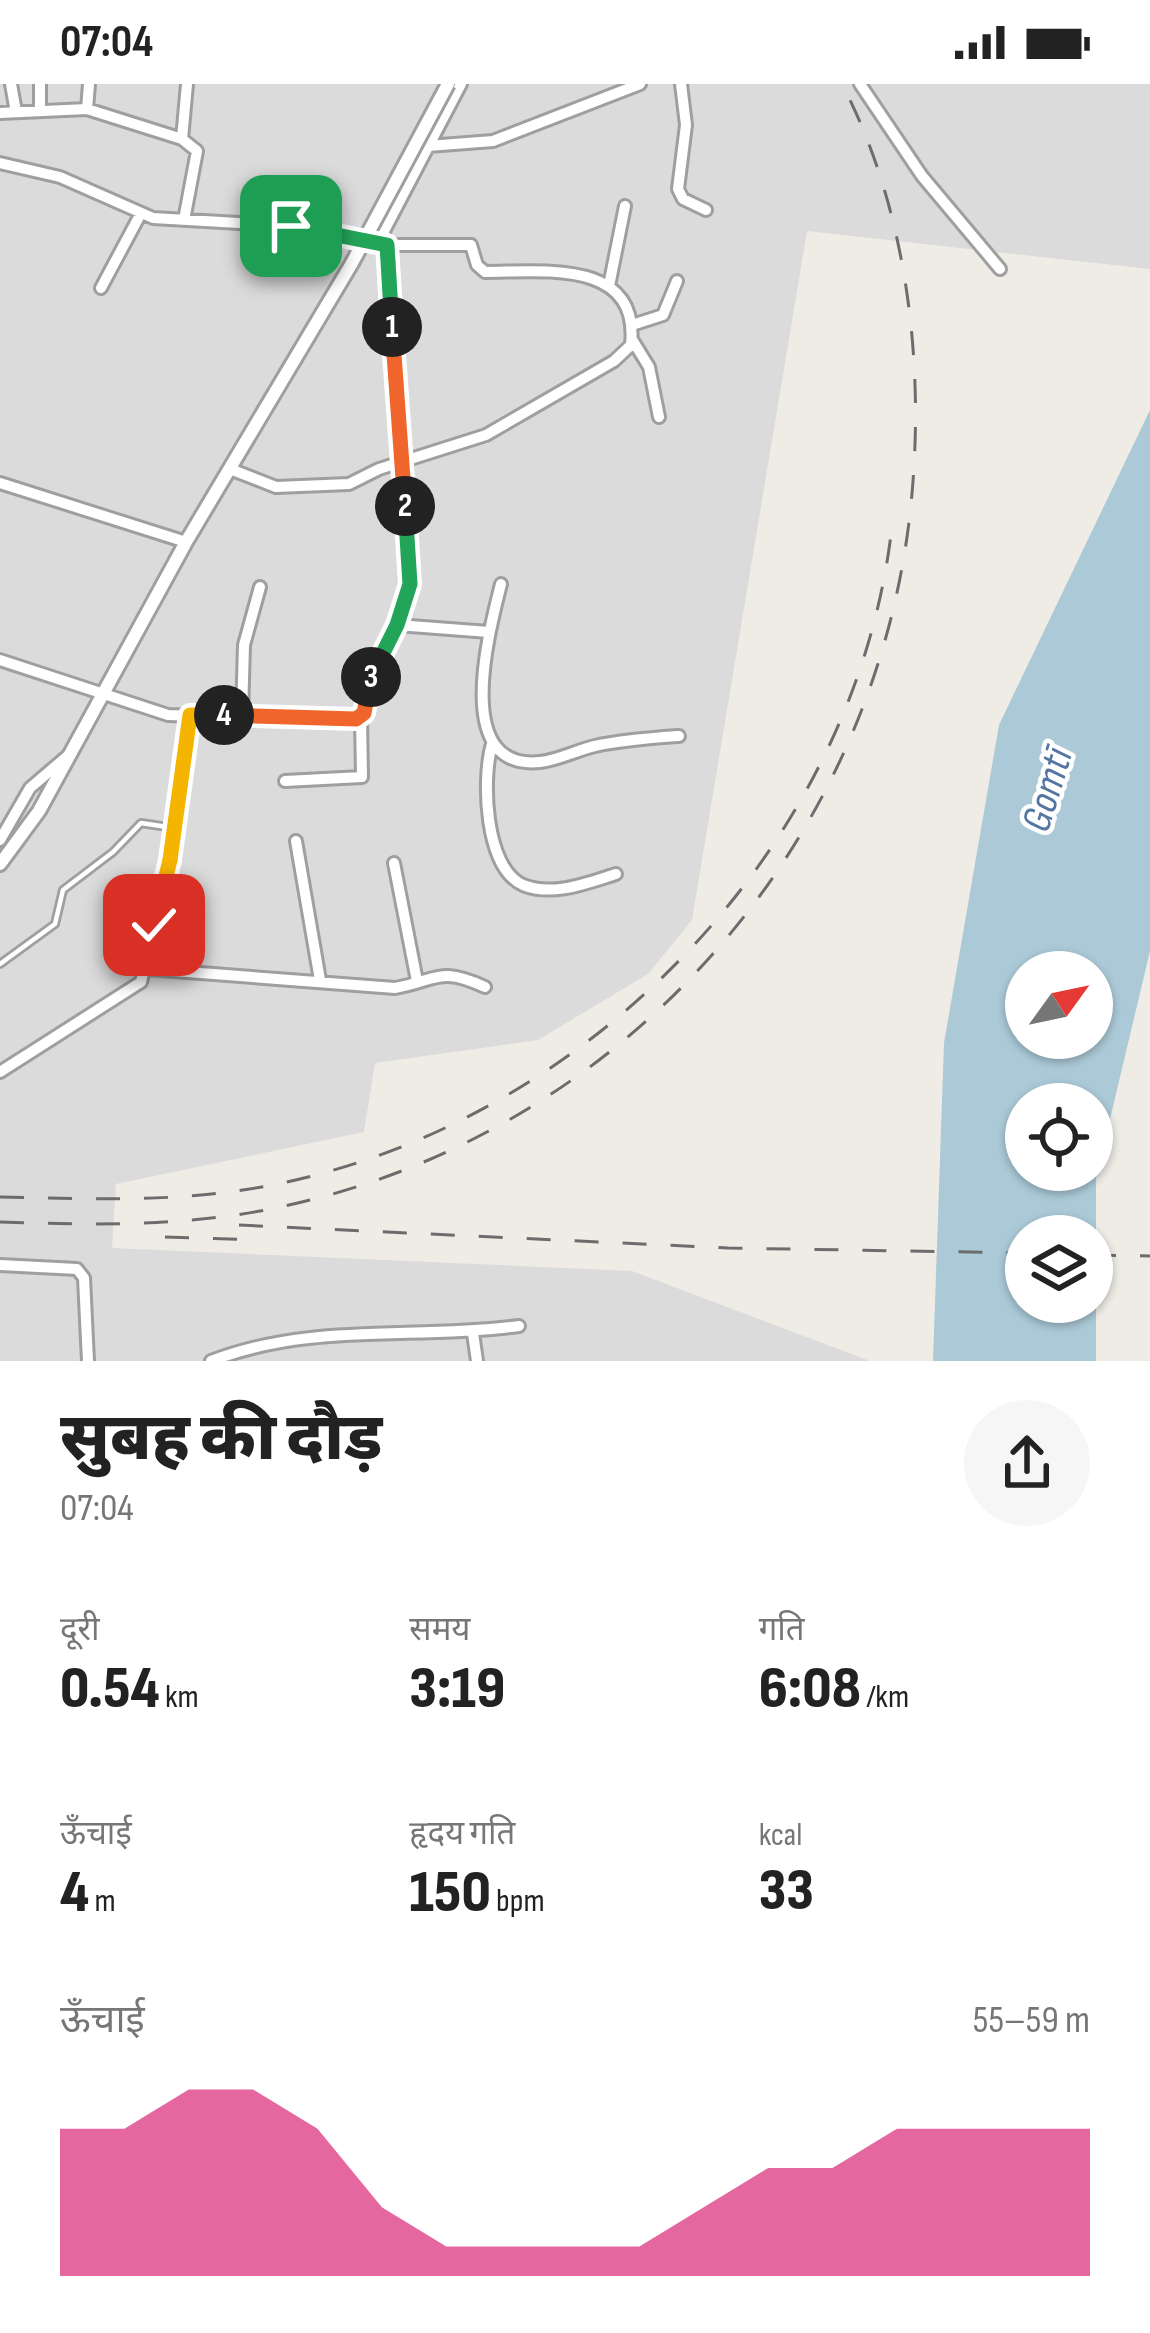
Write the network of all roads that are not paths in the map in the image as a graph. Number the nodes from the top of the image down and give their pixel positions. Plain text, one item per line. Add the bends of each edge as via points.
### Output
1 (11, 84) edge
2 (40, 84) edge
3 (89, 84) edge
4 (187, 84) edge
5 (448, 84) edge
6 (461, 84) edge
7 (640, 84) edge
8 (680, 84) edge
9 (860, 84) edge
10 (40, 108) junction
11 (87, 109) junction
12 (16, 112) junction
13 (0, 113) edge
14 (182, 140) junction
15 (428, 146) junction
16 (0, 163) edge
17 (625, 206) dead end
18 (706, 211) dead end
19 (140, 215) junction
20 (184, 220) junction
21 (387, 245) junction
22 (1000, 269) dead end
23 (677, 280) dead end
24 (609, 286) junction
25 (101, 288) dead end
26 (632, 325) junction
27 (632, 341) junction
28 (659, 417) dead end
29 (401, 463) junction
30 (230, 469) junction
31 (0, 483) edge
32 (186, 542) junction
33 (501, 584) dead end
34 (260, 587) dead end
35 (397, 625) junction
36 (490, 632) junction
37 (0, 660) edge
38 (102, 696) junction
39 (190, 715) junction
40 (242, 715) junction
41 (361, 717) junction
42 (679, 736) dead end
43 (491, 744) junction
44 (71, 753) junction
45 (285, 781) dead end
46 (174, 828) junction
47 (0, 840) edge
48 (296, 841) dead end
49 (394, 863) dead end
50 (0, 865) edge
51 (616, 874) dead end
52 (0, 964) edge
53 (148, 968) junction
54 (320, 980) junction
55 (417, 981) junction
56 (485, 987) dead end
57 (0, 1072) edge
58 (0, 1264) edge
59 (519, 1327) dead end
60 (473, 1333) junction
61 (88, 1361) edge
62 (211, 1361) edge
63 (477, 1361) edge

1 - 12 street
2 - 10 street
3 - 11 street
4 - 14 street
5 - 30 street, bridge
6 - 15 street
7 - 15 street via 493,140
8 - 18 street via 686,125 678,189
9 - 22 street via 922,176
10 - 11 street
10 - 12 street
11 - 14 street
12 - 13 street
14 - 20 street via 197,151
15 - 21 street via 384,231
16 - 19 street via 60,177
17 - 24 street
19 - 20 street
19 - 25 street
20 - 21 street via 291,226
21 - 24 street via 467,244 485,272 571,272
21 - 29 street
23 - 26 street via 663,315
24 - 26 street
26 - 27 street
27 - 28 street via 650,367
27 - 29 street via 614,361 486,435
29 - 30 street via 341,486 276,487
29 - 35 street via 411,562
30 - 32 street
31 - 32 street
32 - 38 street
33 - 36 street
34 - 40 street via 241,663
35 - 36 street
35 - 41 street via 374,665
36 - 43 street via 484,670
37 - 38 street
38 - 39 street
38 - 44 street
39 - 40 street
39 - 46 street
40 - 41 street
41 - 45 street via 362,777
42 - 43 street via 539,762 513,760
43 - 51 street via 488,818 513,878 552,890
44 - 47 street via 30,788
44 - 50 street
46 - 52 lane via 136,826 62,890 55,924
46 - 53 street
48 - 54 street
49 - 55 street
53 - 54 street
53 - 57 street via 133,989
54 - 55 street via 395,988
55 - 56 street via 451,973
58 - 61 street via 77,1269
59 - 60 street
60 - 62 street via 338,1332 255,1344
60 - 63 street

